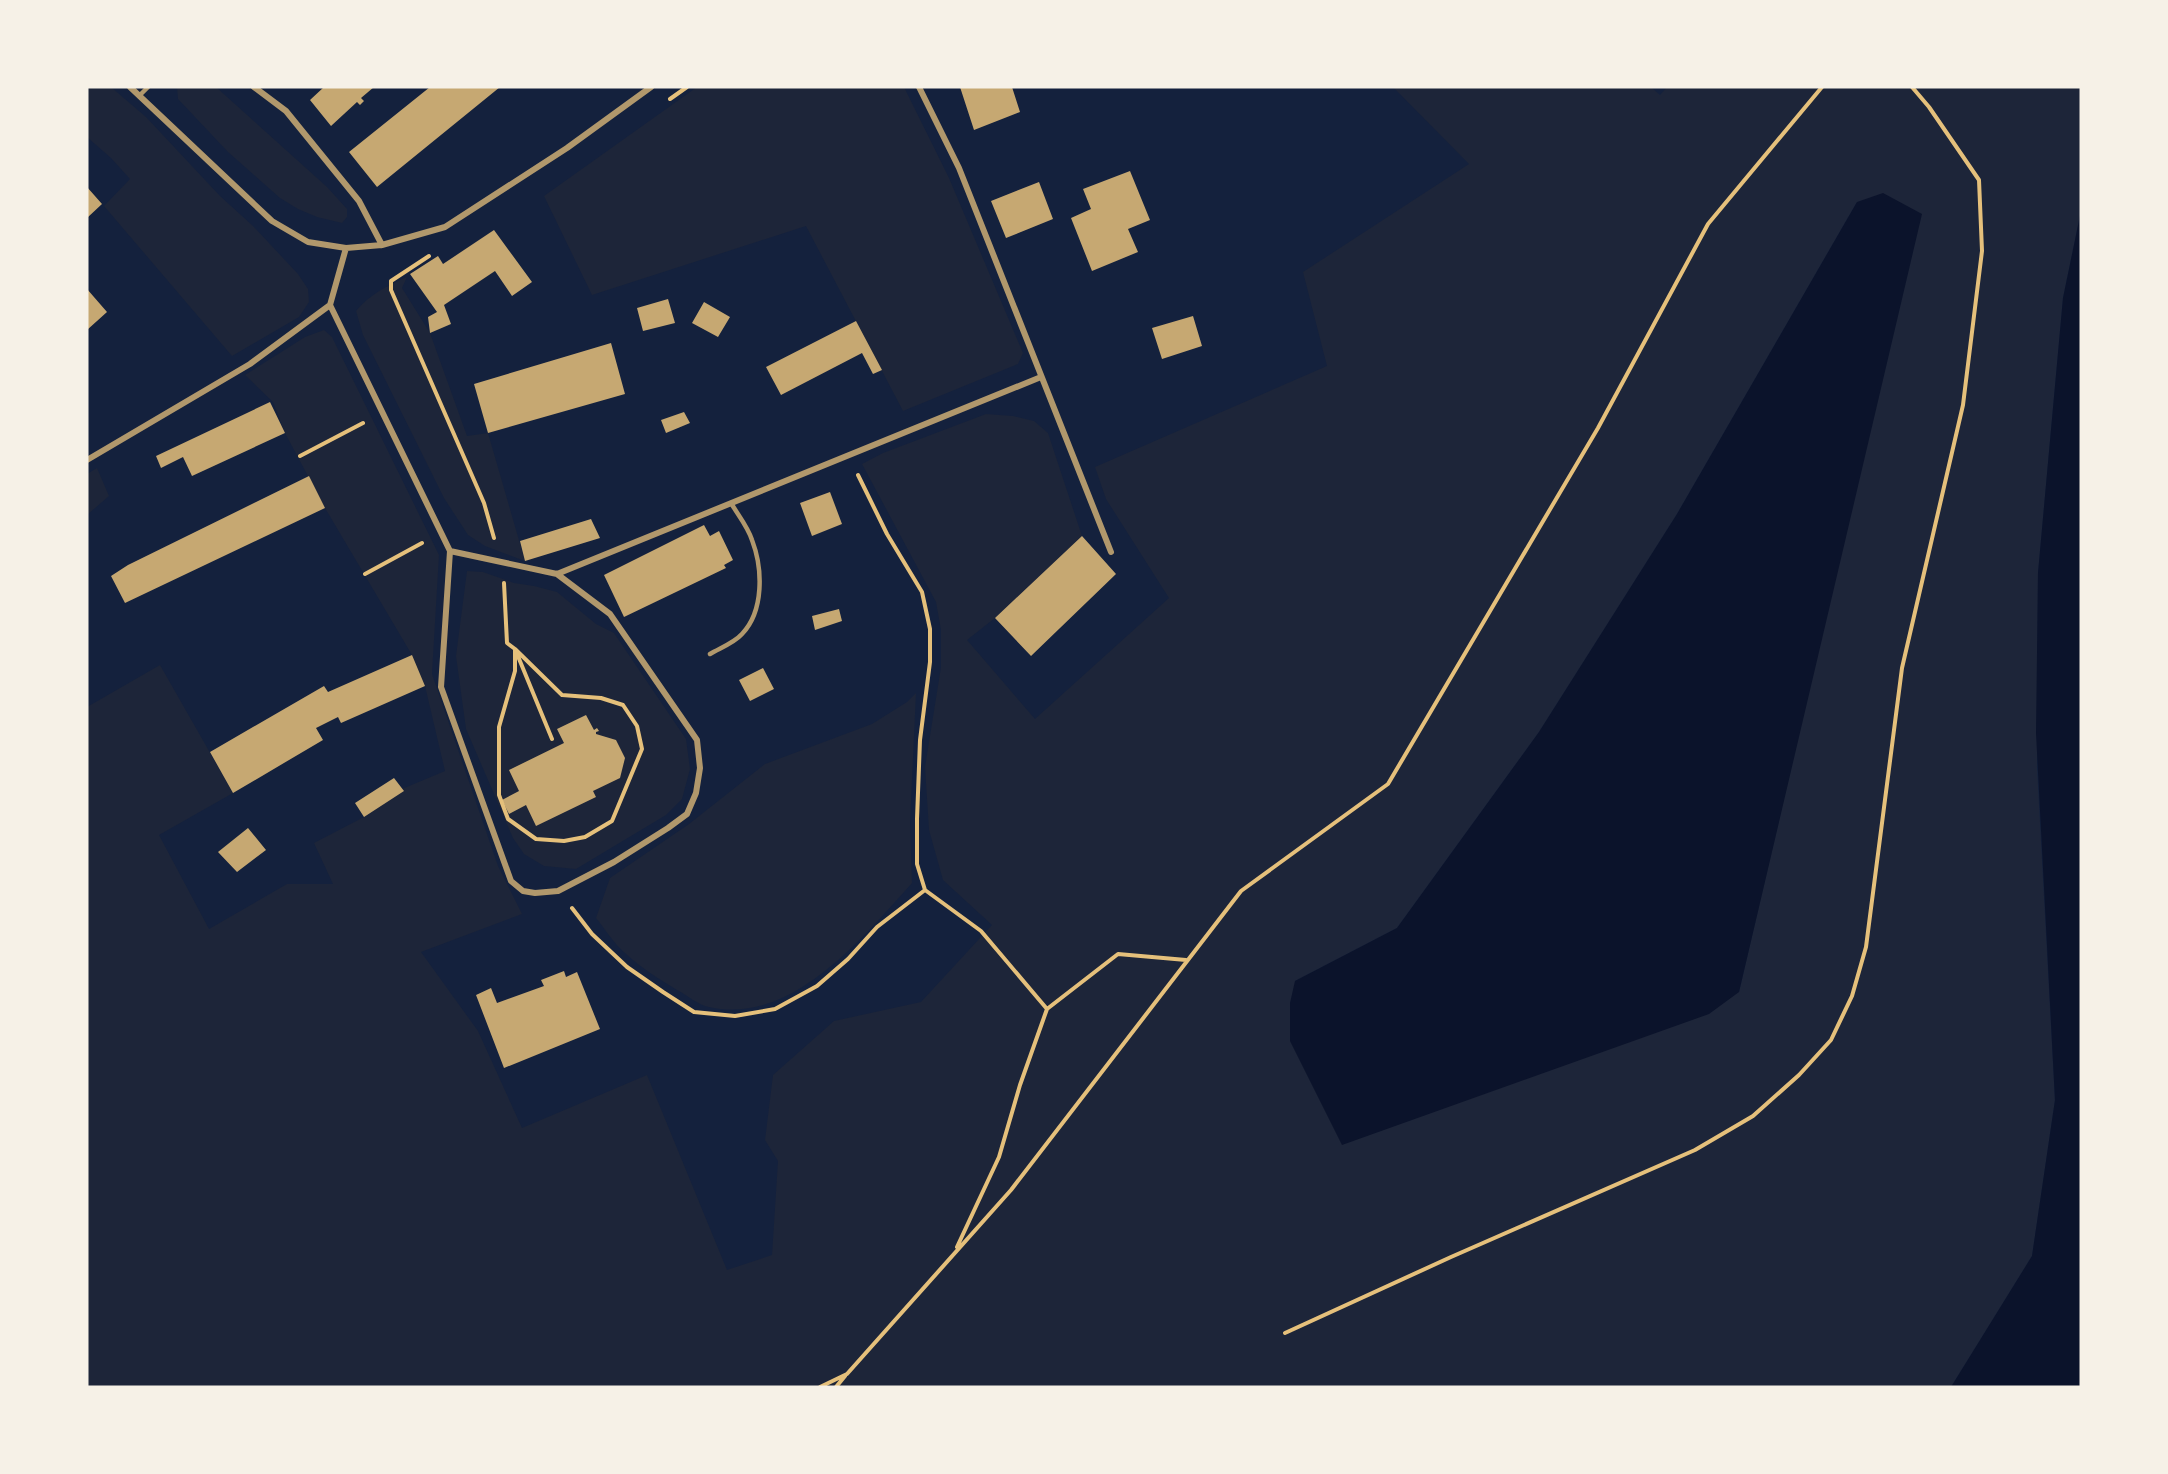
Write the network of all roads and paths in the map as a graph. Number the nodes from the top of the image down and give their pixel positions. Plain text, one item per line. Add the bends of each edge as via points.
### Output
1 (130, 87) edge
2 (148, 87) edge
3 (254, 87) edge
4 (651, 87) edge
5 (919, 87) edge
6 (1822, 87) edge
7 (1912, 87) edge
8 (139, 96) junction
9 (382, 245) junction
10 (346, 248) junction
11 (433, 253) dead end
12 (330, 305) junction
13 (1041, 377) junction
14 (382, 412) junction
15 (300, 456) dead end
16 (848, 456) junction
17 (87, 460) edge
18 (731, 503) junction
19 (441, 533) junction
20 (450, 551) junction
21 (1111, 552) dead end
22 (501, 562) junction
23 (364, 574) dead end
24 (557, 574) junction
25 (515, 649) junction
26 (710, 654) dead end
27 (552, 739) dead end
28 (925, 890) junction
29 (558, 891) junction
30 (1187, 960) junction
31 (1047, 1009) junction
32 (955, 1252) junction
33 (1286, 1333) dead end
34 (847, 1374) junction
35 (820, 1387) edge
36 (836, 1387) edge

1 - 8 street
2 - 8 lane
3 - 9 street via 286,111 352,192
4 - 9 street via 567,148 445,227
5 - 13 street via 960,168
6 - 30 path via 1708,224 1598,428 1388,784 1241,891
7 - 33 path via 1979,180 1982,251 1963,405 1902,668 1866,947 1852,996 1831,1040 1753,1116 1695,1150
8 - 10 street via 272,221 308,242
9 - 10 street
10 - 12 street
11 - 22 path via 391,281 391,290 484,503
12 - 14 street
12 - 17 street via 250,364
13 - 16 street
13 - 21 street
14 - 15 path
14 - 19 street
16 - 18 street
16 - 28 path via 887,534 922,592 930,629 917,819 917,864
18 - 24 street
18 - 26 lane via 752,538 759,567 759,590 754,615 742,635
19 - 20 street
19 - 23 path
20 - 22 street
20 - 29 street via 441,687 511,881 523,891
22 - 24 street
22 - 25 path via 507,643
24 - 29 street via 610,614 697,740 700,768 696,793 687,813 614,862
25 - 25 path via 562,695 601,698 623,705 637,726 642,749 612,821 585,837 564,842 536,838 508,819 499,795 499,727 515,671
25 - 27 path
28 - 29 path via 877,927 817,986 775,1009 735,1016 694,1012 627,967 592,934
28 - 31 path via 981,931
30 - 31 path via 1118,954
30 - 32 path via 1011,1190
31 - 32 path via 999,1157
32 - 34 path
34 - 35 path
34 - 36 path

